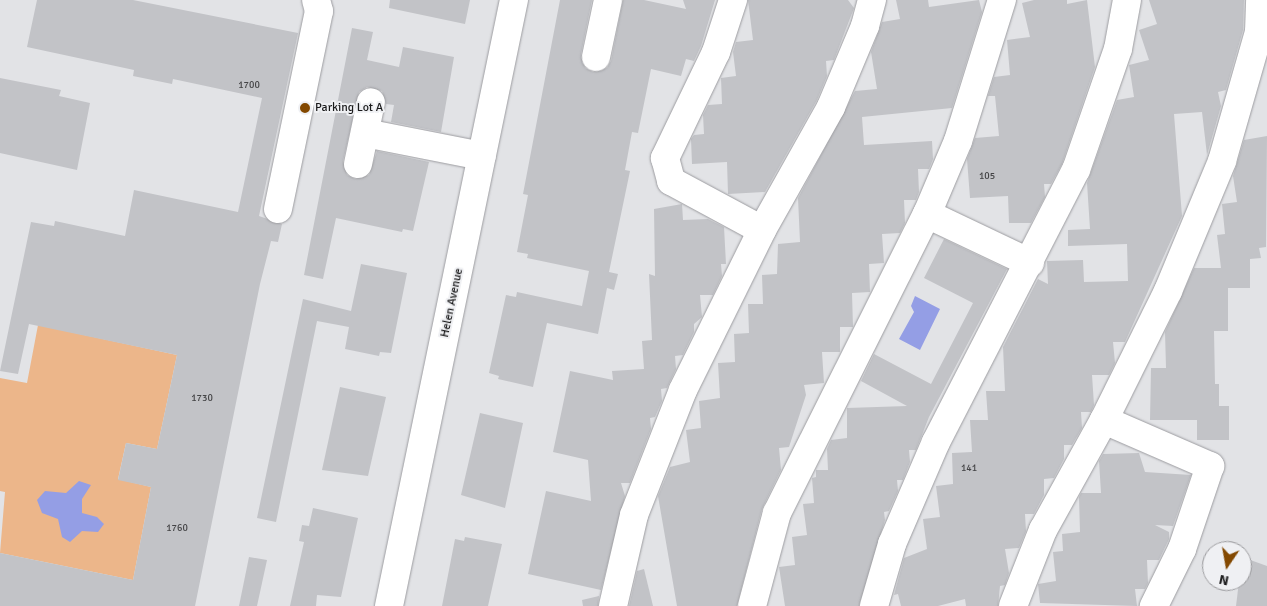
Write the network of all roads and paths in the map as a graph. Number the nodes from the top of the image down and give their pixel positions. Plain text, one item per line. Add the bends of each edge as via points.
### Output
1 (316, 0) edge
2 (514, 0) edge
3 (608, 0) edge
4 (733, 0) edge
5 (872, 0) edge
6 (1002, 0) edge
7 (1127, 0) edge
8 (1260, 0) edge
9 (596, 58) dead end
10 (371, 102) dead end
11 (365, 133) junction
12 (482, 156) junction
13 (358, 164) dead end
14 (278, 209) dead end
15 (927, 214) junction
16 (762, 230) junction
17 (1030, 263) junction
18 (1104, 420) junction
19 (389, 606) edge
20 (613, 606) edge
21 (752, 606) edge
22 (874, 606) edge
23 (1014, 606) edge
24 (1154, 606) edge

1 - 14 street via 319,11
2 - 12 street, Helen Avenue
3 - 9 street
4 - 16 street via 716,52 665,158 671,181
5 - 16 street via 865,26 830,107
6 - 15 street via 961,131
7 - 17 street via 1118,49 1076,170
8 - 18 street via 1259,32 1222,161 1168,291
10 - 11 street
11 - 12 street
11 - 13 street
12 - 19 street, Helen Avenue
15 - 17 street
15 - 21 street via 777,513
16 - 20 street via 683,390 634,515
17 - 22 street via 936,442 892,544
18 - 23 street via 1043,530
18 - 24 street via 1210,466 1182,549

